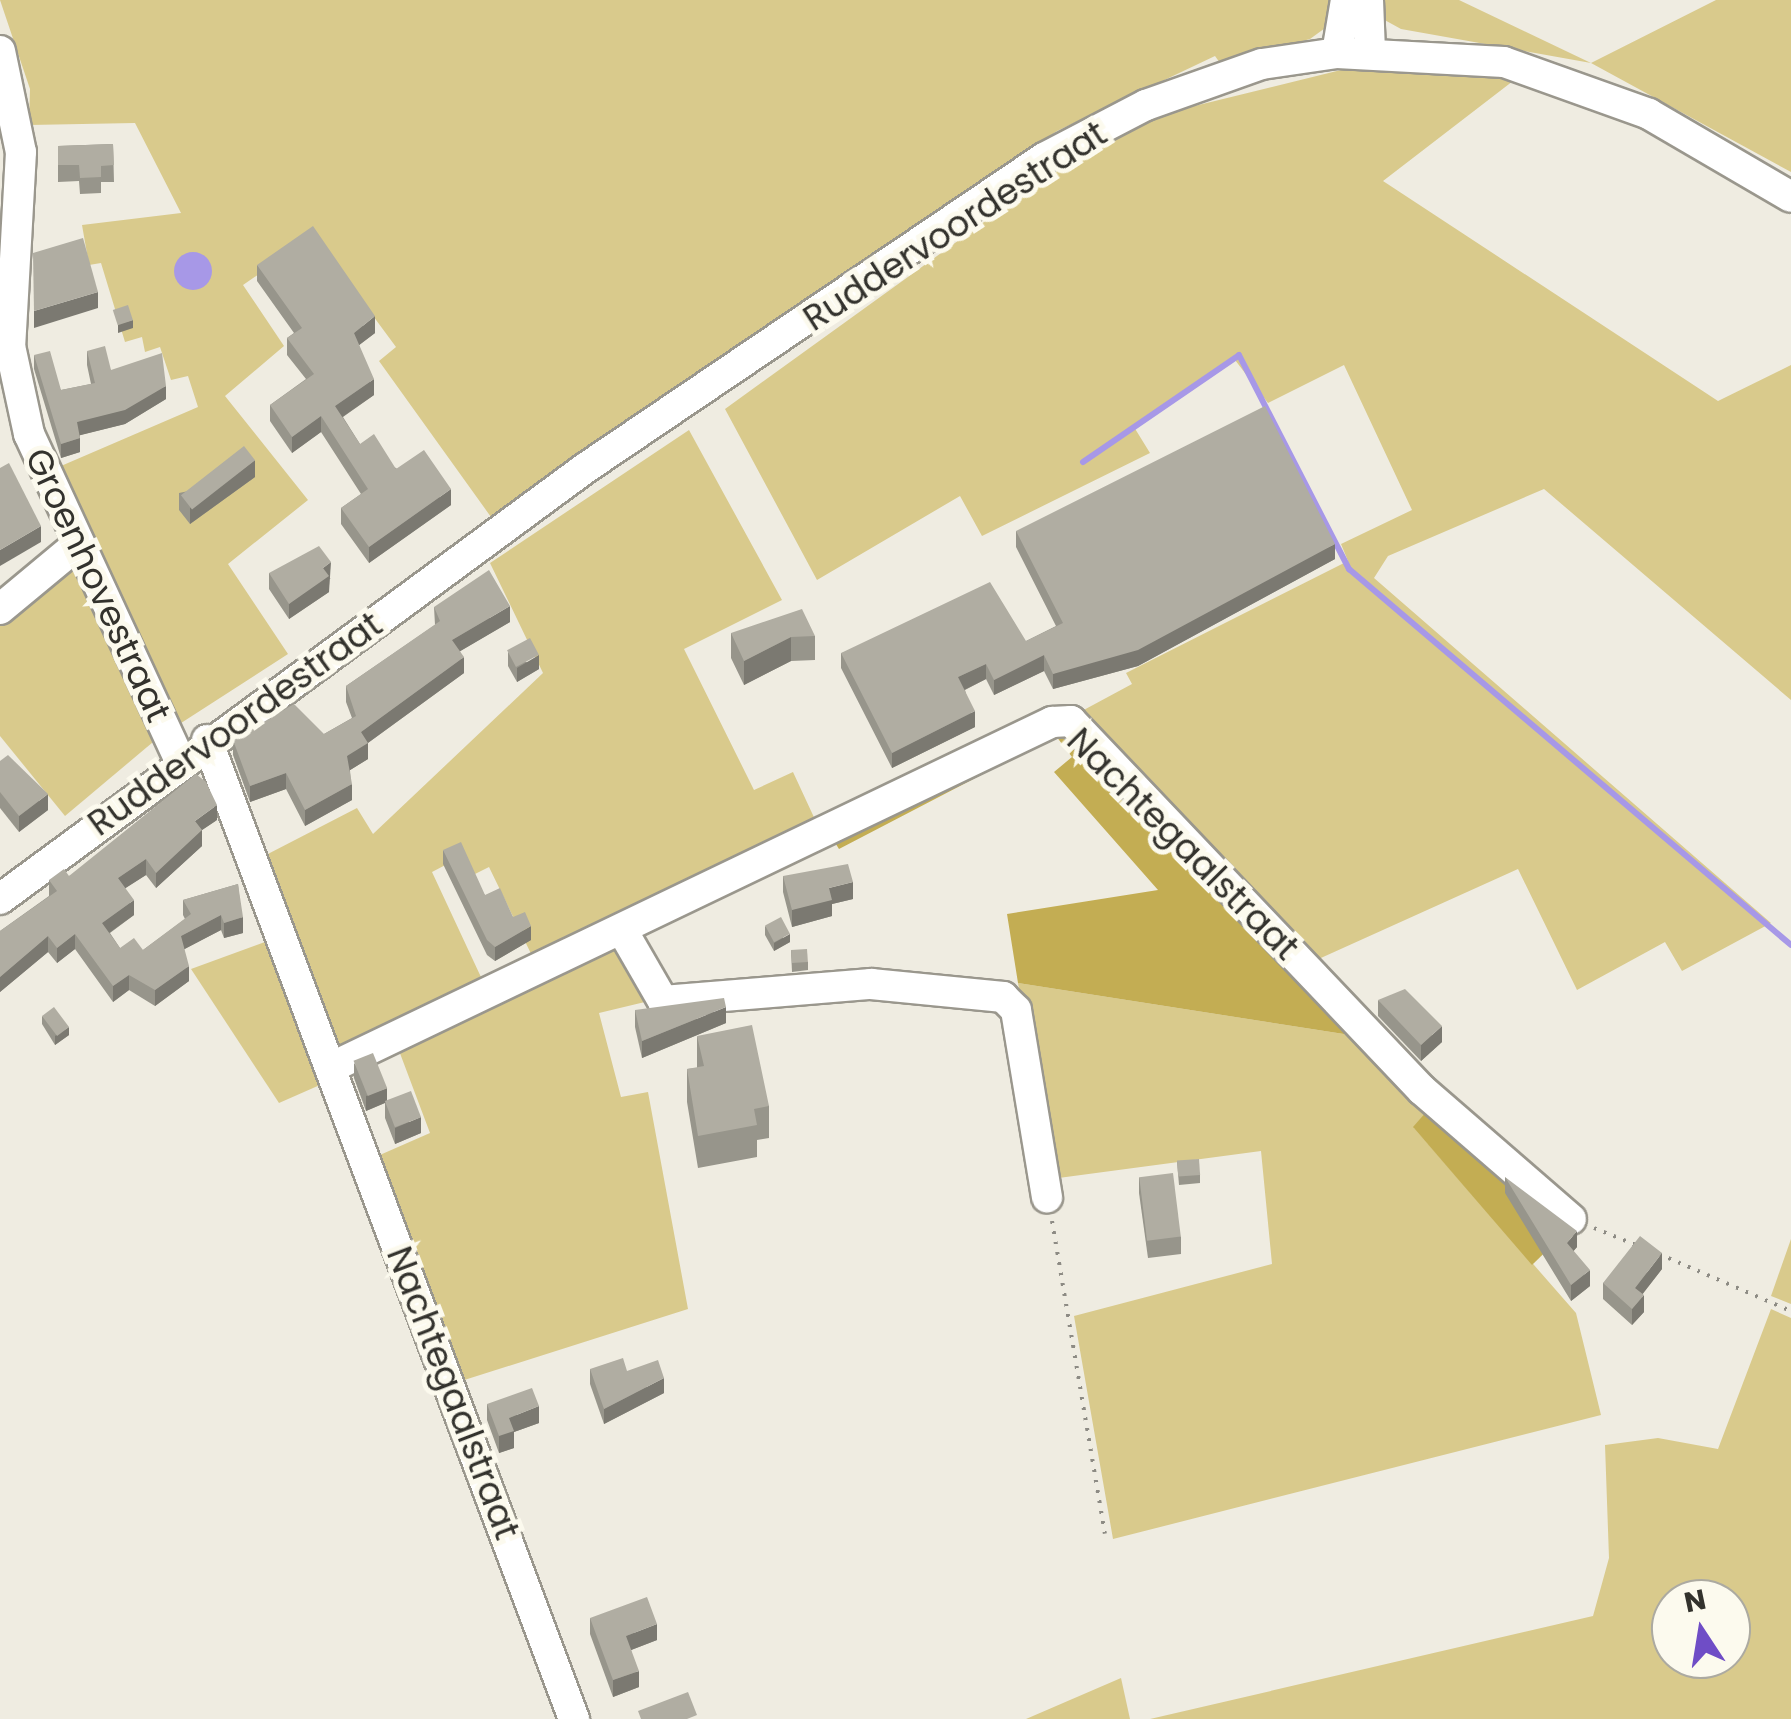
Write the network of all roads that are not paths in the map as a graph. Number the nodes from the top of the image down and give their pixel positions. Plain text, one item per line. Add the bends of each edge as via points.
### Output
1 (1346, 0) edge
2 (1368, 0) edge
3 (1370, 51) junction
4 (0, 52) edge
5 (1337, 53) junction
6 (1791, 197) edge
7 (12, 412) edge
8 (76, 546) junction
9 (0, 609) edge
10 (207, 740) junction
11 (180, 761) junction
12 (0, 899) edge
13 (622, 930) junction
14 (330, 1068) junction
15 (1048, 1197) road end
16 (1571, 1219) road end
17 (574, 1719) edge

1 - 5 street
2 - 3 street
3 - 5 street, Ruddervoordestraat
3 - 6 street, Ruddervoordestraat via 1504,62 1579,85 1728,152
4 - 7 street, Groenhovestraat via 21,152
5 - 10 street, Ruddervoordestraat via 1247,69 1097,129 694,398 595,485 473,554
7 - 8 street, Groenhovestraat
8 - 9 street
8 - 11 street, Groenhovestraat
10 - 11 street, Ruddervoordestraat
10 - 14 street, Nachtegaalstraat
11 - 12 street, Ruddervoordestraat
13 - 14 street, Nachtegaalstraat
13 - 15 street via 663,1001 871,984 1002,997 1016,1010
13 - 16 street, Nachtegaalstraat via 1052,722 1071,721 1446,1114
14 - 17 street, Nachtegaalstraat

